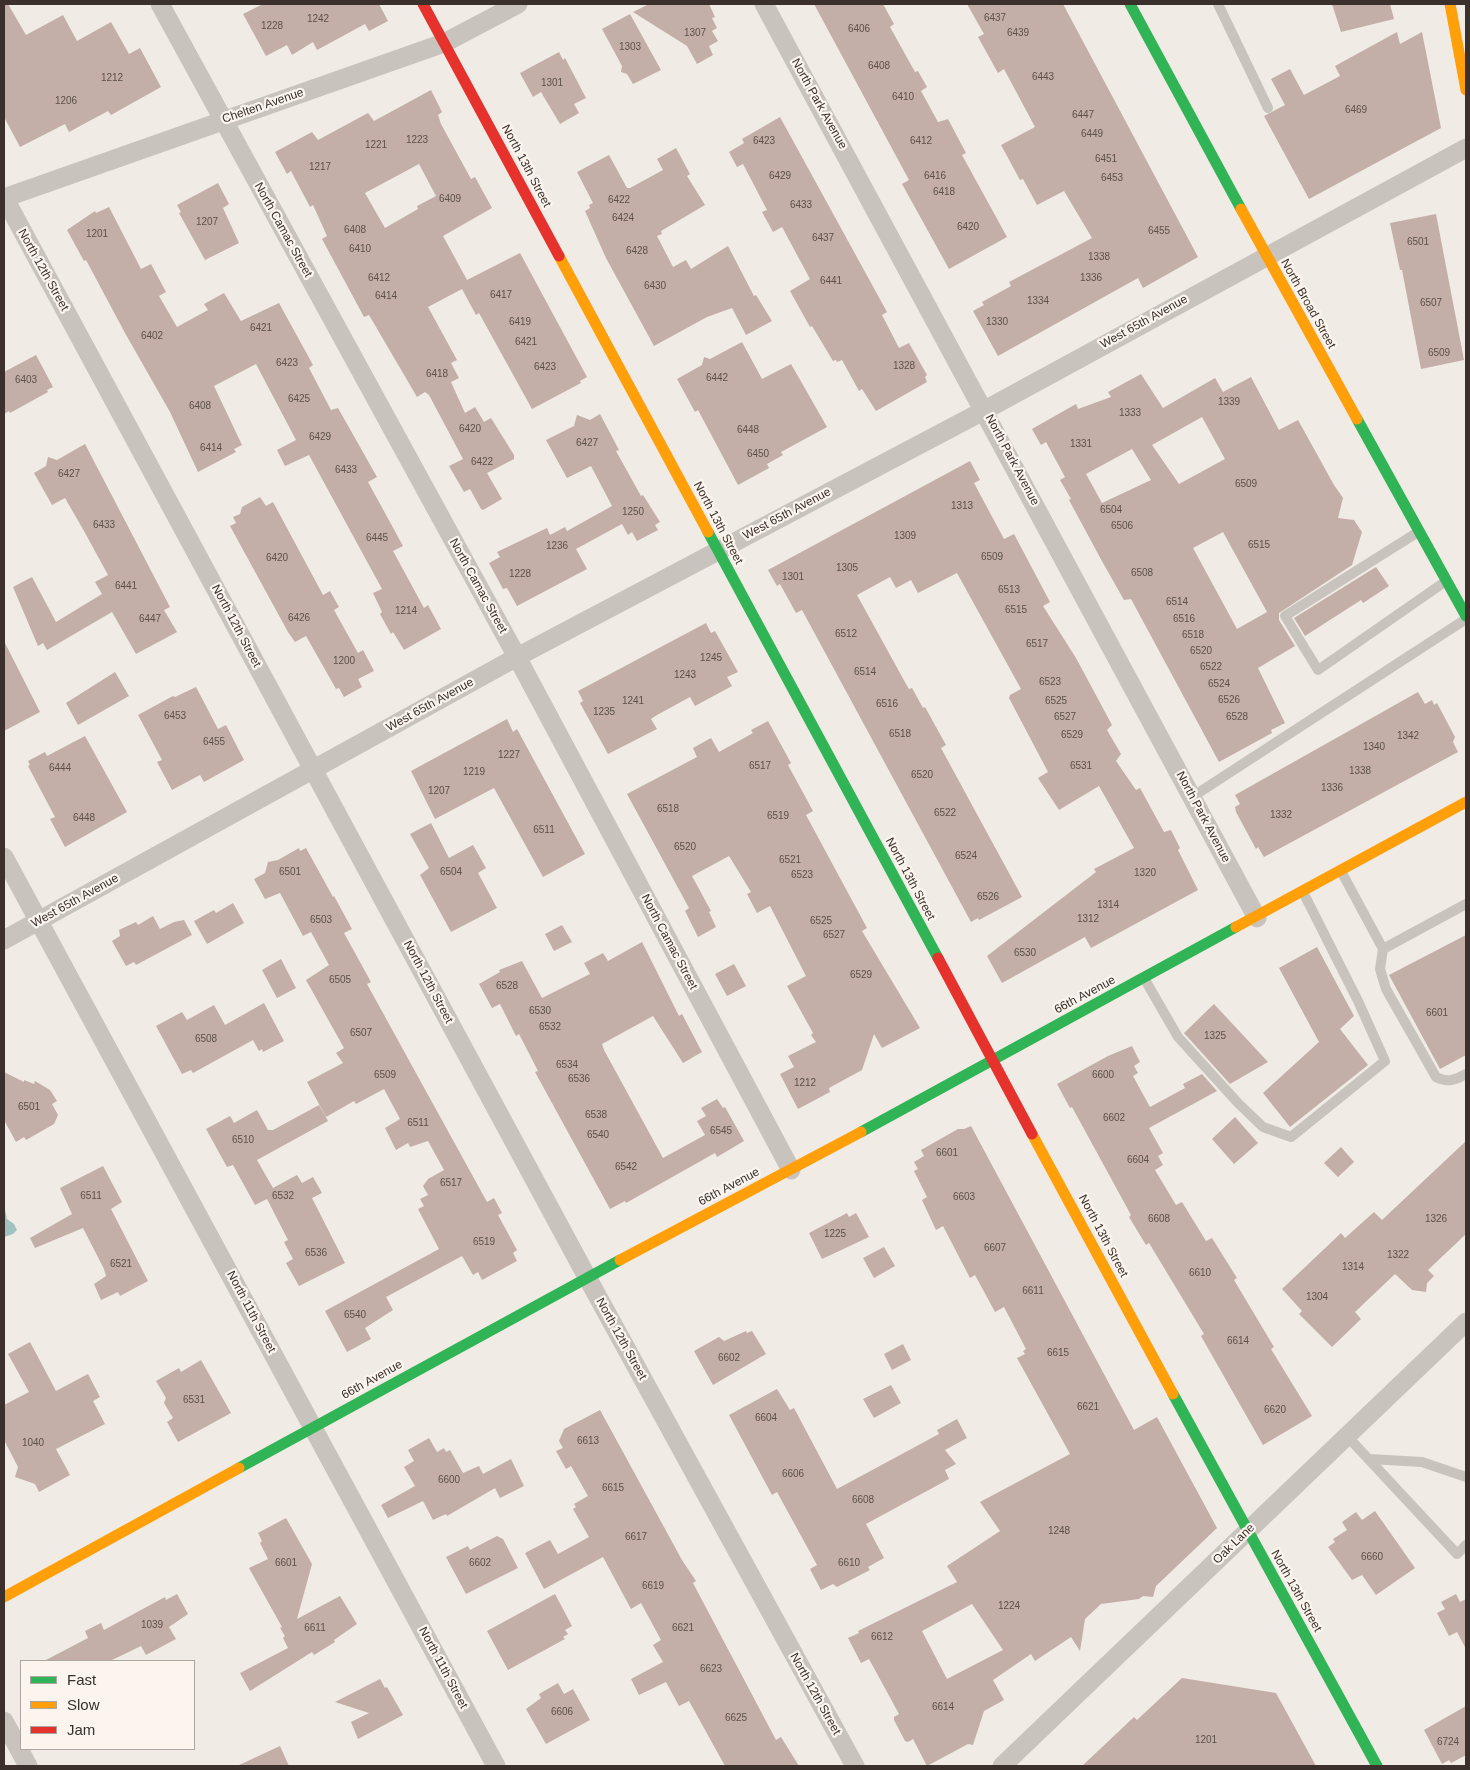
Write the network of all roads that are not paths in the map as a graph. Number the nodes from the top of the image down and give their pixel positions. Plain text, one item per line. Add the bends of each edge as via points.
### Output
1 (160, 4) edge
2 (423, 4) edge
3 (518, 4) edge
4 (764, 4) edge
5 (1130, 4) edge
6 (1218, 4) edge
7 (1450, 4) edge
8 (444, 43) junction
9 (1466, 90) edge
10 (1268, 108) dead end
11 (223, 120) junction
12 (1466, 148) edge
13 (4, 198) edge
14 (1266, 255) junction
15 (985, 410) junction
16 (1419, 531) junction
17 (717, 550) junction
18 (1446, 580) junction
19 (1466, 617) edge
20 (517, 657) junction
21 (313, 770) junction
22 (1192, 798) junction
23 (1466, 802) edge
24 (4, 857) edge
25 (1341, 871) junction
26 (1303, 892) junction
27 (1466, 904) edge
28 (1257, 918) junction
29 (39, 921) junction
30 (4, 940) edge
31 (1383, 949) junction
32 (1144, 978) junction
33 (992, 1059) junction
34 (1466, 1074) edge
35 (791, 1170) junction
36 (587, 1277) junction
37 (1466, 1322) edge
38 (314, 1428) junction
39 (1347, 1436) junction
40 (1369, 1459) junction
41 (1466, 1477) edge
42 (1247, 1532) junction
43 (1466, 1545) edge
44 (4, 1597) edge
45 (4, 1721) edge
46 (28, 1766) edge
47 (496, 1766) edge
48 (855, 1766) edge
49 (1002, 1766) edge
50 (1377, 1766) edge

1 - 11 street, North Camac Street
2 - 8 street, North 13th Street
3 - 8 street, Chelten Avenue
4 - 15 street, North Park Avenue
5 - 14 street, North Broad Street
6 - 10 lane
7 - 9 street
8 - 11 street, Chelten Avenue
8 - 17 street, North 13th Street
11 - 13 street, Chelten Avenue
11 - 20 street, North Camac Street
12 - 14 street, West 65th Avenue
13 - 21 street, North 12th Street
14 - 15 street, West 65th Avenue
14 - 16 street, North Broad Street
15 - 17 street, West 65th Avenue
15 - 22 street, North Park Avenue
16 - 18 street, North Broad Street
16 - 18 lane via 1286,616 1318,670
17 - 20 street, West 65th Avenue
17 - 33 street, North 13th Street
18 - 19 street, North Broad Street
19 - 22 lane
20 - 21 street, West 65th Avenue
20 - 35 street, North Camac Street
21 - 29 street, West 65th Avenue
21 - 36 street, North 12th Street
22 - 28 street, North Park Avenue
23 - 25 street, 66th Avenue
24 - 29 street, North 11th Street
25 - 26 street, 66th Avenue
25 - 31 lane
26 - 28 street, 66th Avenue
26 - 32 lane via 1385,1061 1290,1137 1263,1127 1238,1103 1178,1037
27 - 31 lane
28 - 32 street, 66th Avenue
29 - 30 street, West 65th Avenue
29 - 38 street, North 11th Street
31 - 34 lane via 1380,969 1386,988 1436,1077 1444,1081
32 - 33 street, 66th Avenue
33 - 35 street, 66th Avenue
33 - 42 street, North 13th Street
35 - 36 street, 66th Avenue
36 - 38 street, 66th Avenue
36 - 48 street, North 12th Street
37 - 39 street, Oak Lane
38 - 44 street, 66th Avenue
38 - 47 street, North 11th Street
39 - 40 lane
39 - 42 street, Oak Lane
40 - 41 lane via 1422,1462
40 - 43 lane via 1457,1554
42 - 49 street, Oak Lane
42 - 50 street, North 13th Street
45 - 46 street

